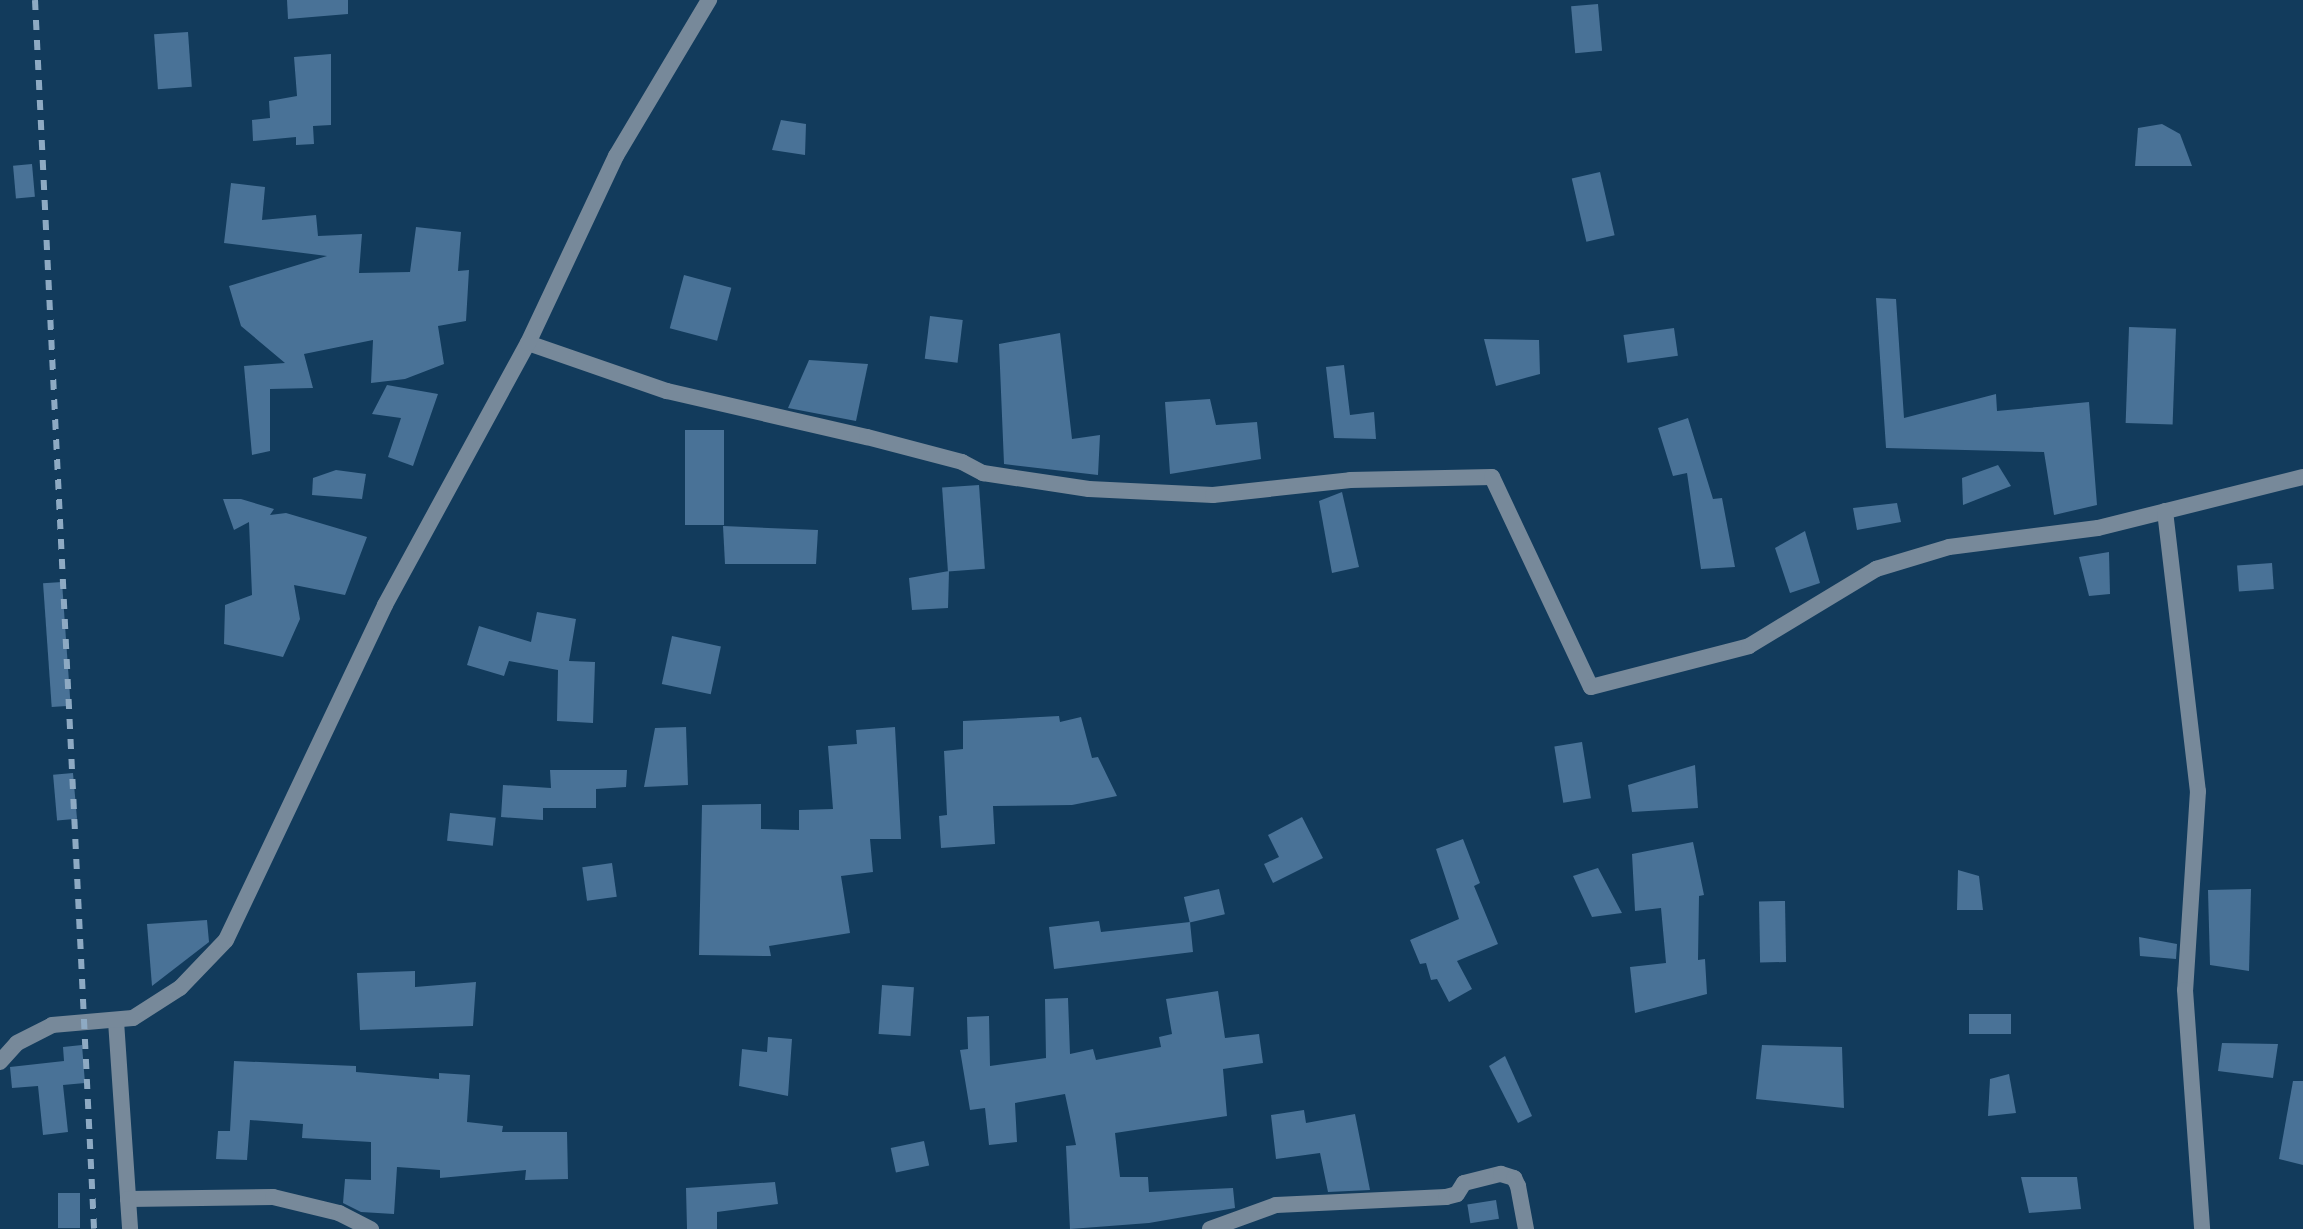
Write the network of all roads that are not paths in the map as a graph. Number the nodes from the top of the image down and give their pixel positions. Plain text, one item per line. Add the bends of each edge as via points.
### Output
1 (709, 0) edge
2 (528, 343) junction
3 (2303, 477) edge
4 (2165, 511) junction
5 (116, 1021) junction
6 (0, 1062) edge
7 (128, 1199) junction
8 (130, 1229) edge
9 (371, 1229) edge
10 (1210, 1229) edge
11 (1526, 1229) edge
12 (2202, 1229) edge

1 - 2 street via 616,156
2 - 4 street via 667,391 867,437 962,462 983,473 1089,489 1213,495 1350,480 1492,477 1591,687 1749,646 1876,569 1949,547 2098,528
2 - 5 street via 385,605 226,940 180,988 133,1018
3 - 4 street
4 - 12 street via 2198,791 2185,990
5 - 6 street via 52,1025 17,1043
5 - 7 street
7 - 8 street
7 - 9 street via 273,1197 339,1213
10 - 11 street via 1276,1205 1446,1197 1457,1194 1464,1183 1501,1174 1514,1178 1518,1186

